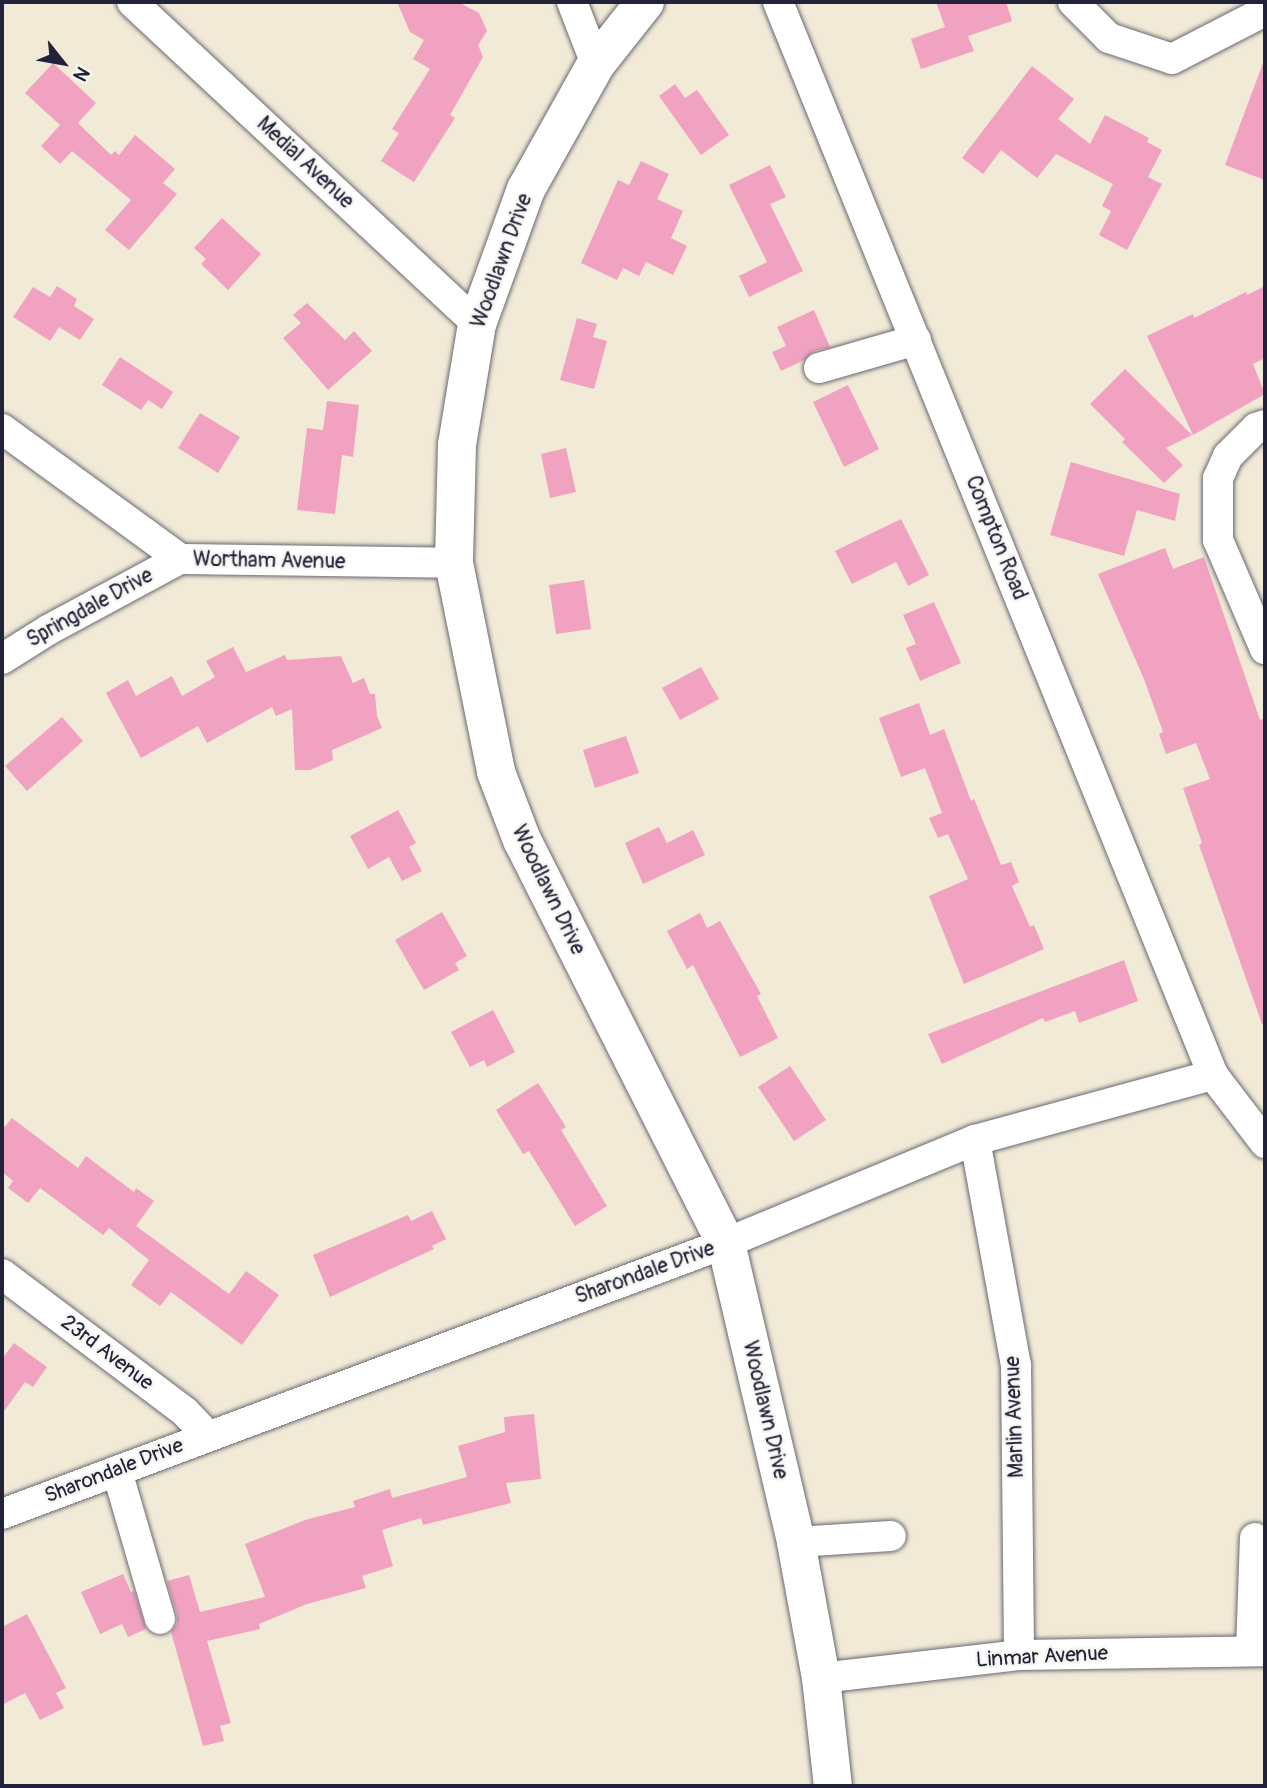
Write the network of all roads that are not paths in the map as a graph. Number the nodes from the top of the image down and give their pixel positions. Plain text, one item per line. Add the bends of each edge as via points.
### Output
1 (132, 2) edge
2 (572, 2) edge
3 (645, 2) edge
4 (778, 2) edge
5 (1073, 2) edge
6 (1265, 11) edge
7 (596, 64) junction
8 (477, 324) junction
9 (916, 341) junction
10 (819, 368) dead end
11 (1265, 425) edge
12 (2, 429) edge
13 (180, 559) junction
14 (454, 563) junction
15 (1265, 649) edge
16 (2, 659) edge
17 (1213, 1075) junction
18 (975, 1140) junction
19 (1265, 1143) edge
20 (726, 1243) junction
21 (2, 1274) edge
22 (208, 1436) junction
23 (117, 1471) junction
24 (2, 1514) edge
25 (891, 1536) dead end
26 (1255, 1538) dead end
27 (796, 1542) junction
28 (160, 1619) dead end
29 (1258, 1651) edge
30 (1019, 1656) junction
31 (821, 1678) junction
32 (833, 1786) edge

1 - 8 street, Medial Avenue
2 - 7 street
3 - 7 main road, Woodlawn Drive
4 - 9 street, Compton Road
5 - 6 street via 1109,38 1172,59
7 - 8 main road, Woodlawn Drive via 526,189
8 - 14 main road, Woodlawn Drive via 457,445
9 - 10 street
9 - 17 street, Compton Road
11 - 15 street via 1228,456 1218,478 1218,541
12 - 13 street, Wortham Avenue
13 - 14 street, Wortham Avenue
13 - 16 street, Springdale Drive
14 - 20 main road, Woodlawn Drive via 496,772 522,840
17 - 18 street, Sharondale Drive
17 - 19 street
18 - 20 street, Sharondale Drive
18 - 30 street, Marlin Avenue via 1016,1365
20 - 22 street, Sharondale Drive
20 - 27 main road, Woodlawn Drive
21 - 22 street, 23rd Avenue via 186,1412
22 - 23 street, Sharondale Drive
23 - 24 street, Sharondale Drive
23 - 28 street
25 - 27 street
26 - 29 street
27 - 31 main road, Woodlawn Drive
29 - 30 street, Linmar Avenue
30 - 31 street, Linmar Avenue
31 - 32 main road, Woodlawn Drive

